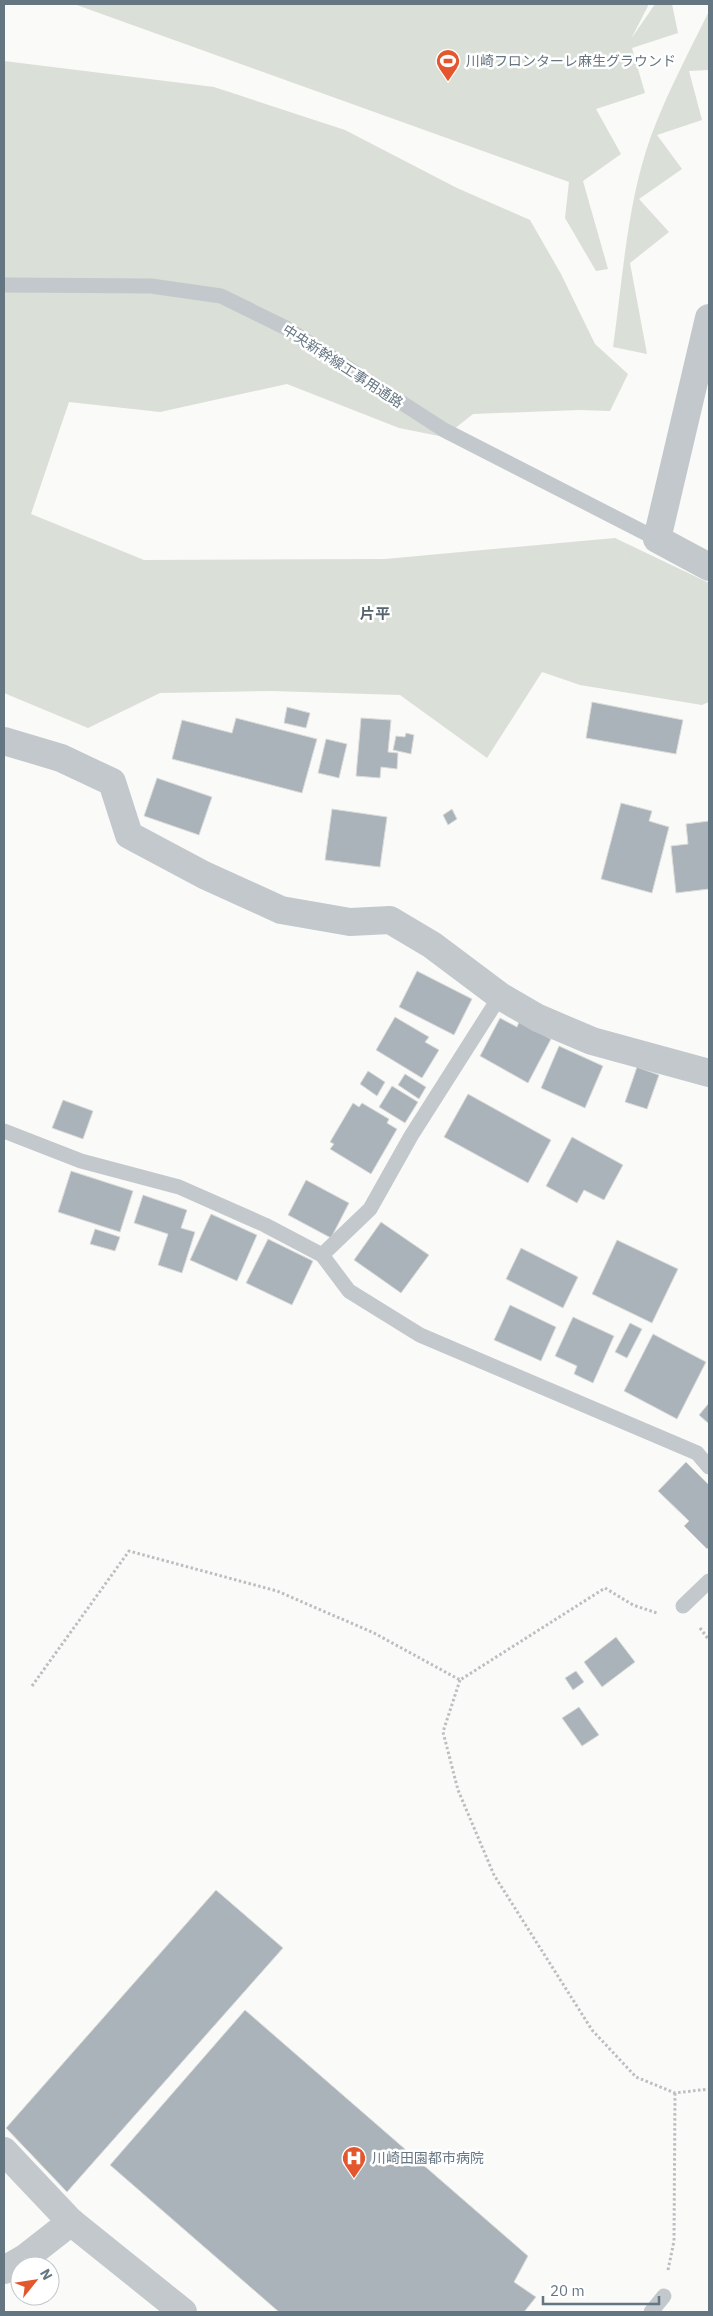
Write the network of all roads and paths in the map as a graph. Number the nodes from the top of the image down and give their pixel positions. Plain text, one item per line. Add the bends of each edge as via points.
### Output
1 (4, 285) edge
2 (709, 318) edge
3 (657, 539) junction
4 (709, 566) edge
5 (4, 741) edge
6 (500, 996) junction
7 (709, 1073) edge
8 (4, 1131) edge
9 (322, 1255) junction
10 (709, 1467) edge
11 (709, 1582) edge
12 (683, 1606) joint
13 (460, 1680) junction
14 (32, 1686) dead end
15 (709, 2089) edge
16 (675, 2093) junction
17 (4, 2151) edge
18 (71, 2222) junction
19 (4, 2270) edge
20 (664, 2296) joint
21 (183, 2312) edge
22 (651, 2312) edge

1 - 3 lane, 中央新幹線工事用通路 via 151,286 221,296 286,328 444,430
2 - 3 street
3 - 4 street
5 - 6 street via 61,758 112,782 129,835 204,875 281,910 350,922 390,920 432,945
6 - 7 street via 538,1018 592,1041
6 - 9 lane via 411,1136 370,1209
8 - 9 lane via 81,1161 179,1186 266,1225
9 - 10 lane via 349,1291 420,1336 697,1453
11 - 12 lane
12 - 13 path via 661,1614 633,1605 605,1588
13 - 14 path via 374,1633 277,1590 129,1551
13 - 16 path via 443,1732 458,1790 494,1875 592,2030 636,2077
15 - 16 path
16 - 20 path via 674,2241
17 - 18 street
18 - 19 street
18 - 21 street
20 - 22 lane

